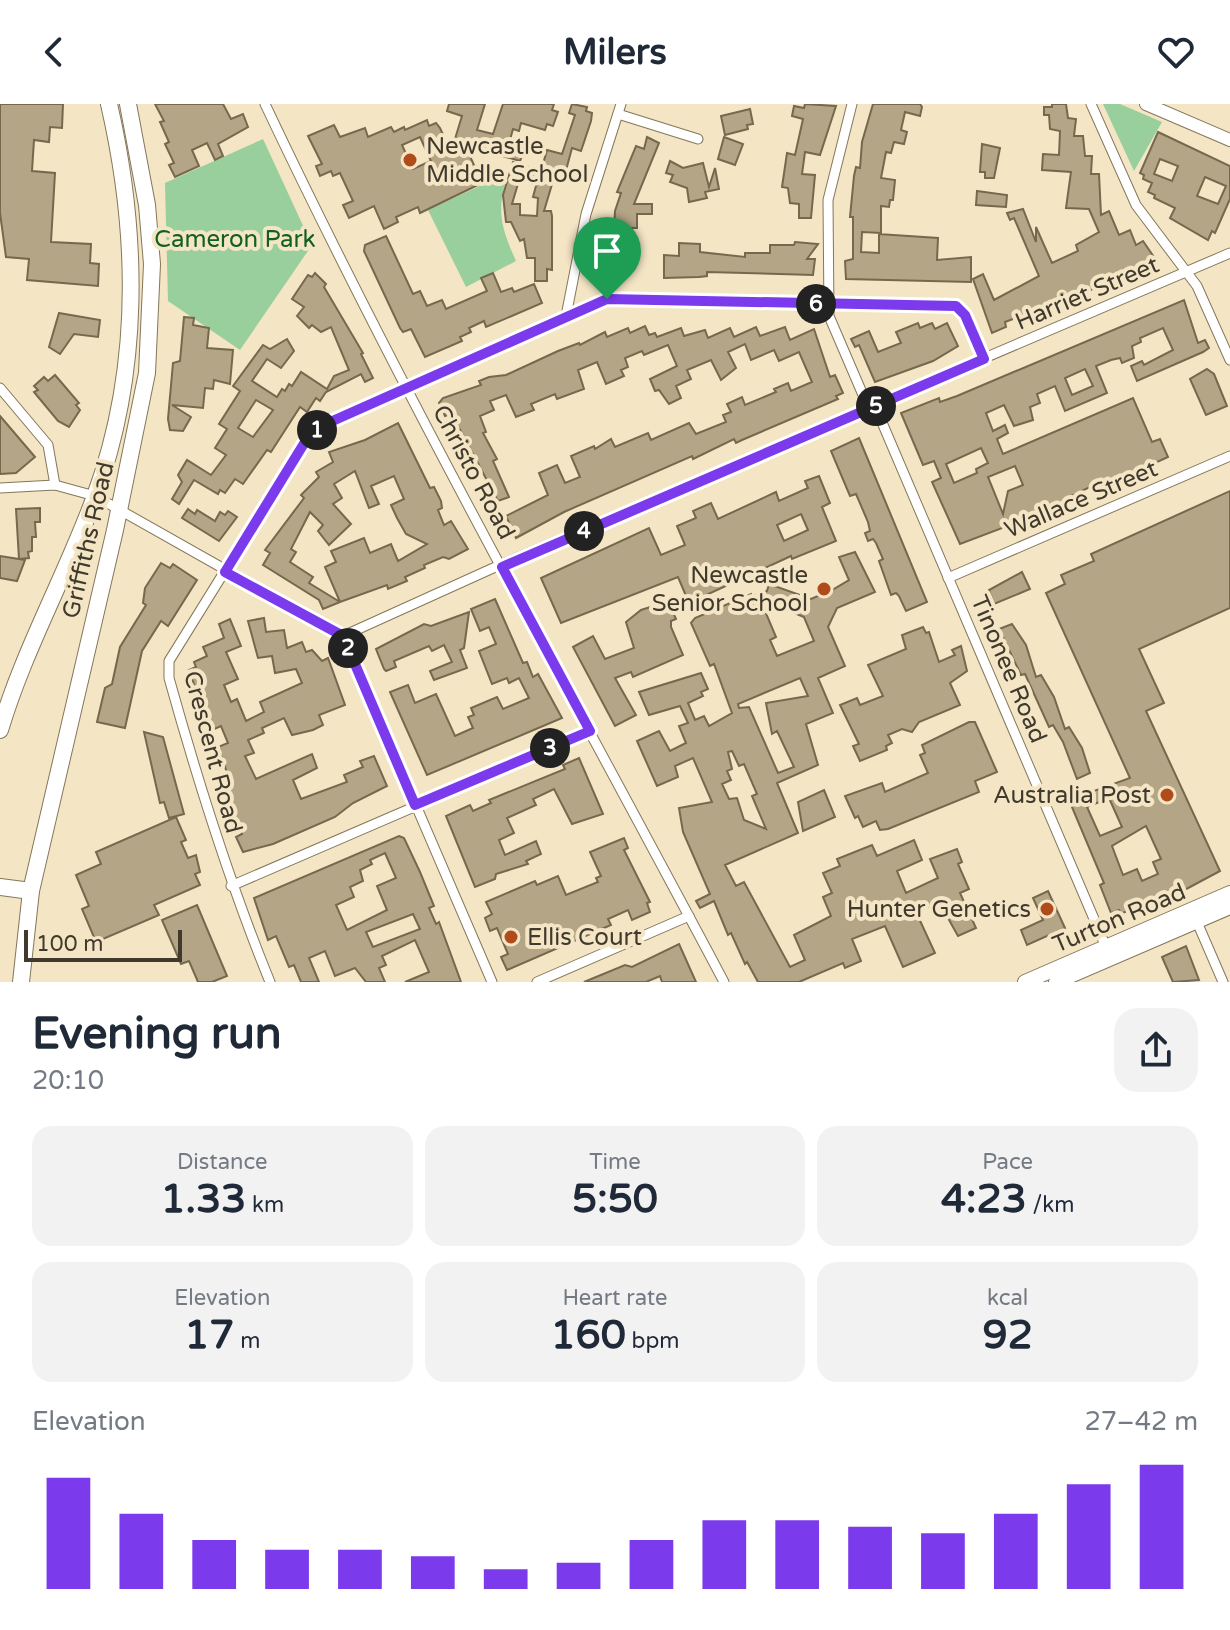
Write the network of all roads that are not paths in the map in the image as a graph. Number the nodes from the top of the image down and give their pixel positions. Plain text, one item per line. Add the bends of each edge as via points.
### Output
1 (109, 104) edge
2 (128, 104) edge
3 (265, 104) edge
4 (852, 104) edge
5 (1091, 104) edge
6 (1146, 104) edge
7 (620, 109) edge
8 (698, 139) dead end
9 (1230, 140) edge
10 (1230, 253) edge
11 (1187, 272) junction
12 (829, 304) junction
13 (566, 316) junction
14 (984, 359) junction
15 (1230, 360) edge
16 (406, 386) junction
17 (0, 388) edge
18 (872, 407) junction
19 (1230, 456) edge
20 (55, 485) junction
21 (0, 488) edge
22 (95, 496) junction
23 (120, 510) junction
24 (502, 567) junction
25 (225, 572) junction
26 (948, 578) junction
27 (343, 636) junction
28 (0, 730) edge
29 (590, 731) junction
30 (415, 805) junction
31 (231, 886) junction
32 (0, 887) edge
33 (31, 891) junction
34 (1230, 893) edge
35 (1230, 907) edge
36 (689, 916) junction
37 (1197, 922) junction
38 (1106, 947) junction
39 (21, 982) edge
40 (270, 982) edge
41 (492, 982) edge
42 (537, 982) edge
43 (724, 982) edge
44 (1025, 982) edge
45 (1056, 982) edge
46 (1223, 982) edge

1 - 22 highway, Griffiths Road via 128,206 131,304 118,406
2 - 23 highway, Griffiths Road via 147,205 151,336 141,416
3 - 16 street, Christo Road
4 - 12 street, Tinonee Road via 828,200
5 - 11 street via 1136,205
6 - 9 street
7 - 8 street
7 - 13 street via 586,214
10 - 11 street, Harriet Street
11 - 14 street, Harriet Street
11 - 15 street
12 - 13 street, Crescent Road via 607,299
12 - 14 street, Crescent Road via 956,306
12 - 18 street, Tinonee Road via 829,316
13 - 16 street, Crescent Road
14 - 18 street, Harriet Street
16 - 24 street, Christo Road
16 - 25 street, Crescent Road via 308,437
17 - 20 street via 48,445
18 - 24 street, Harriet Street
18 - 26 street, Tinonee Road
19 - 26 street, Wallace Street
20 - 21 street
20 - 22 street
22 - 23 street
22 - 28 highway, Griffiths Road
23 - 25 street
23 - 33 highway, Griffiths Road
24 - 27 street, Harriet Street
24 - 29 street, Christo Road
25 - 27 street
25 - 31 street, Crescent Road via 169,661 169,678
26 - 38 street, Tinonee Road
27 - 30 street
29 - 30 street
29 - 36 street, Christo Road
30 - 31 street
30 - 41 street
31 - 40 street, Crescent Road
32 - 33 highway
33 - 39 highway, Griffiths Road
34 - 38 main road, Turton Road
35 - 37 main road, Turton Road
36 - 42 street
36 - 43 street, Christo Road
37 - 45 main road, Turton Road
37 - 46 street
38 - 44 main road, Turton Road

